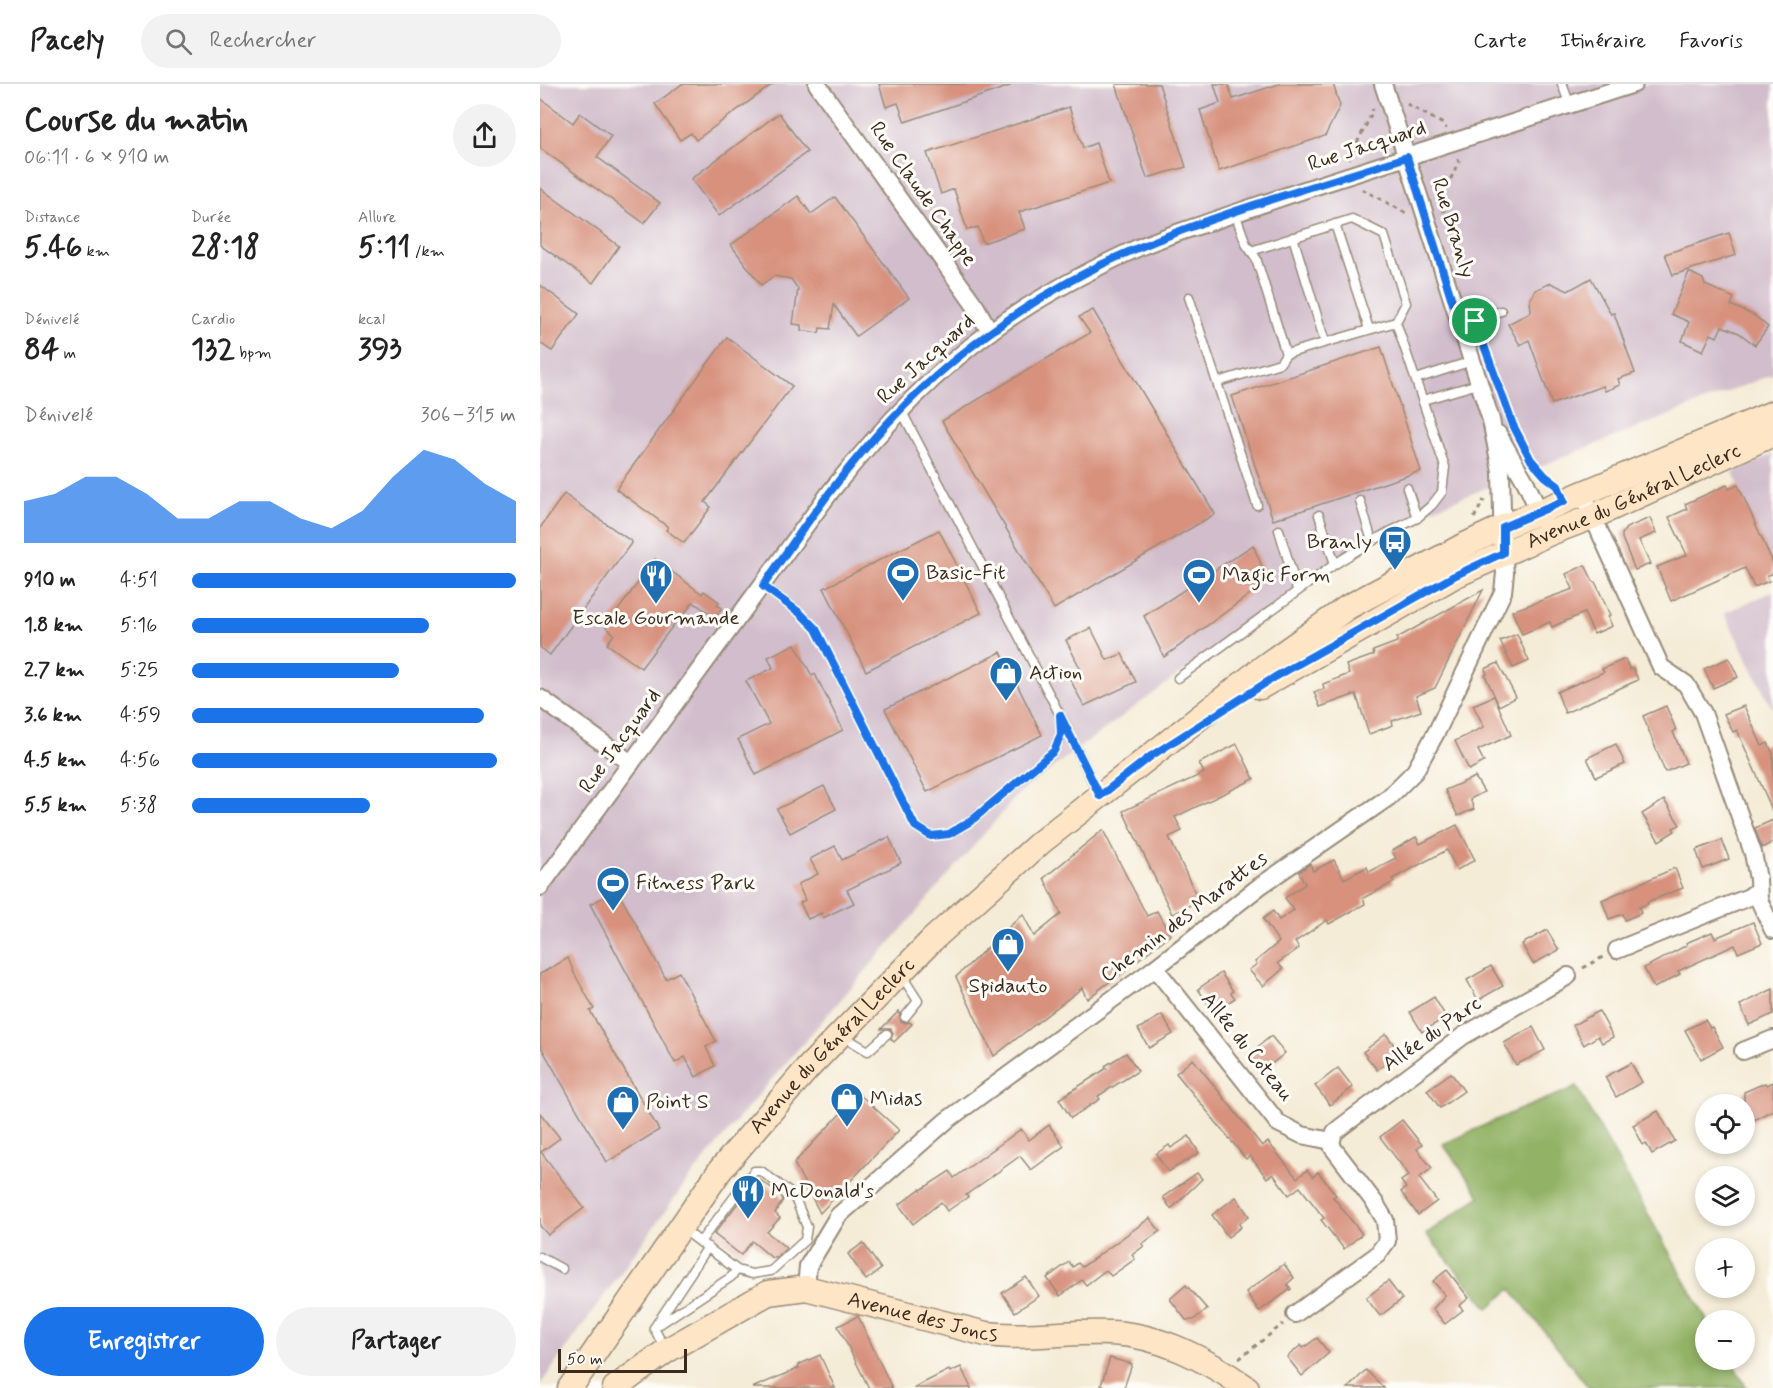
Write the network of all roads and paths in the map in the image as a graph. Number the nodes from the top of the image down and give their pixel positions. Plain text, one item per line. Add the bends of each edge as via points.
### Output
1 (817, 84) edge
2 (1383, 84) edge
3 (1562, 84) edge
4 (1634, 84) edge
5 (1404, 95) dead end
6 (1570, 105) junction
7 (1452, 143) junction
8 (1407, 157) junction
9 (1235, 213) junction
10 (1446, 222) dead end
11 (1335, 224) junction
12 (1293, 237) junction
13 (1251, 251) junction
14 (1189, 297) dead end
15 (1501, 311) dead end
16 (1396, 322) junction
17 (1460, 326) junction
18 (1369, 329) junction
19 (990, 332) junction
20 (1325, 342) junction
21 (1286, 354) junction
22 (1472, 360) junction
23 (1416, 379) junction
24 (1218, 382) junction
25 (1478, 384) junction
26 (1423, 400) junction
27 (1505, 404) dead end
28 (901, 410) junction
29 (1773, 413) edge
30 (1491, 420) junction
31 (1518, 434) dead end
32 (1773, 434) edge
33 (1531, 460) dead end
34 (1407, 488) dead end
35 (1573, 497) junction
36 (1360, 501) dead end
37 (1257, 505) dead end
38 (1539, 512) junction
39 (1319, 515) dead end
40 (1592, 517) junction
41 (1417, 518) junction
42 (1503, 527) junction
43 (1279, 530) dead end
44 (1550, 533) junction
45 (1372, 541) junction
46 (1503, 553) junction
47 (1335, 564) junction
48 (763, 586) junction
49 (1297, 590) junction
50 (1178, 678) dead end
51 (540, 698) edge
52 (1060, 715) junction
53 (1151, 756) junction
54 (631, 764) junction
55 (1100, 796) junction
56 (540, 887) edge
57 (1758, 890) junction
58 (1773, 930) edge
59 (1617, 950) joint
60 (1155, 968) junction
61 (900, 973) junction
62 (1568, 976) joint
63 (905, 1017) dead end
64 (887, 1034) dead end
65 (840, 1035) junction
66 (1773, 1039) edge
67 (1743, 1051) dead end
68 (1331, 1141) junction
69 (680, 1227) junction
70 (704, 1245) junction
71 (540, 1257) edge
72 (562, 1269) dead end
73 (737, 1270) junction
74 (806, 1288) junction
75 (1295, 1314) joint
76 (654, 1329) junction
77 (666, 1351) junction
78 (1223, 1372) junction
79 (570, 1388) edge
80 (615, 1388) edge
81 (1247, 1388) edge

1 - 19 street, Rue Claude Chappe
2 - 8 street, Rue Branly
3 - 6 lane
4 - 6 street, Rue Jacquard
5 - 7 path via 1408,106 1444,125
6 - 7 street, Rue Jacquard
7 - 8 street, Rue Jacquard
7 - 10 path via 1459,162 1440,200
8 - 9 street, Rue Jacquard
8 - 17 street, Rue Branly
9 - 13 lane
9 - 19 street, Rue Jacquard via 1132,250 1031,304
11 - 12 lane
11 - 16 lane via 1352,219 1384,235 1406,303
11 - 18 lane
12 - 13 lane
12 - 20 lane
13 - 21 lane
14 - 24 lane
15 - 17 lane
16 - 18 lane
16 - 23 lane
17 - 22 street, Rue Branly
18 - 20 lane
19 - 28 street, Rue Jacquard
20 - 21 lane
21 - 24 lane via 1280,363
22 - 23 lane
22 - 25 street, Rue Branly
23 - 26 lane
24 - 37 lane
25 - 26 lane
25 - 30 street, Rue Branly
26 - 41 lane via 1445,467 1442,492
27 - 31 path
28 - 48 street, Rue Jacquard via 863,450
28 - 52 lane
29 - 35 main road, Avenue du Général Leclerc
30 - 38 street, Rue Branly
30 - 42 street, Rue Branly via 1501,471
32 - 40 main road, Avenue du Général Leclerc
33 - 35 path
34 - 41 lane
35 - 38 main road, Avenue du Général Leclerc
35 - 40 street
36 - 45 lane
38 - 42 main road, Avenue du Général Leclerc
38 - 44 street, Rue Branly
39 - 47 lane
40 - 44 main road, Avenue du Général Leclerc
40 - 57 street via 1661,667 1686,684 1702,713 1753,853
41 - 45 lane
42 - 46 street, Chemin des Marattes
42 - 53 main road, Avenue du Général Leclerc via 1348,607 1265,666
43 - 49 lane
44 - 46 main road, Avenue du Général Leclerc
45 - 47 lane
46 - 53 main road, Avenue du Général Leclerc via 1454,576 1275,677
46 - 60 street, Chemin des Marattes via 1503,592 1415,771 1389,797 1260,886
47 - 49 lane
48 - 52 lane via 816,629 915,826 931,836 949,834 971,821 1054,751 1061,734
48 - 54 street, Rue Jacquard
49 - 50 lane
51 - 54 street
52 - 55 lane
53 - 55 main road, Avenue du Général Leclerc
54 - 56 street, Rue Jacquard
55 - 61 main road, Avenue du Général Leclerc via 1041,842
57 - 58 street
57 - 59 street
59 - 62 path
60 - 68 street, Allée du Coteau via 1278,1123 1302,1135
60 - 74 street, Chemin des Marattes via 946,1121 863,1192 838,1216 808,1266
61 - 63 lane via 918,1000
61 - 65 main road, Avenue du Général Leclerc
62 - 68 street, Allée du Parc via 1462,1036 1341,1127
64 - 65 lane via 868,1051
65 - 69 main road, Avenue du Général Leclerc via 744,1140
66 - 67 street
68 - 75 street via 1385,1220 1387,1241 1377,1256
69 - 70 lane
69 - 79 main road, Avenue du Général Leclerc
70 - 73 lane
70 - 73 lane via 754,1171 761,1171 794,1196 807,1227 805,1240 771,1271 752,1274
70 - 76 lane
71 - 72 lane
73 - 76 lane
74 - 77 main road, Avenue des Joncs via 768,1293
74 - 78 main road, Avenue des Joncs via 986,1334 1012,1337 1111,1333 1144,1337 1168,1344
75 - 78 path
76 - 77 lane
77 - 80 main road, Avenue des Joncs
78 - 81 main road, Avenue des Joncs

